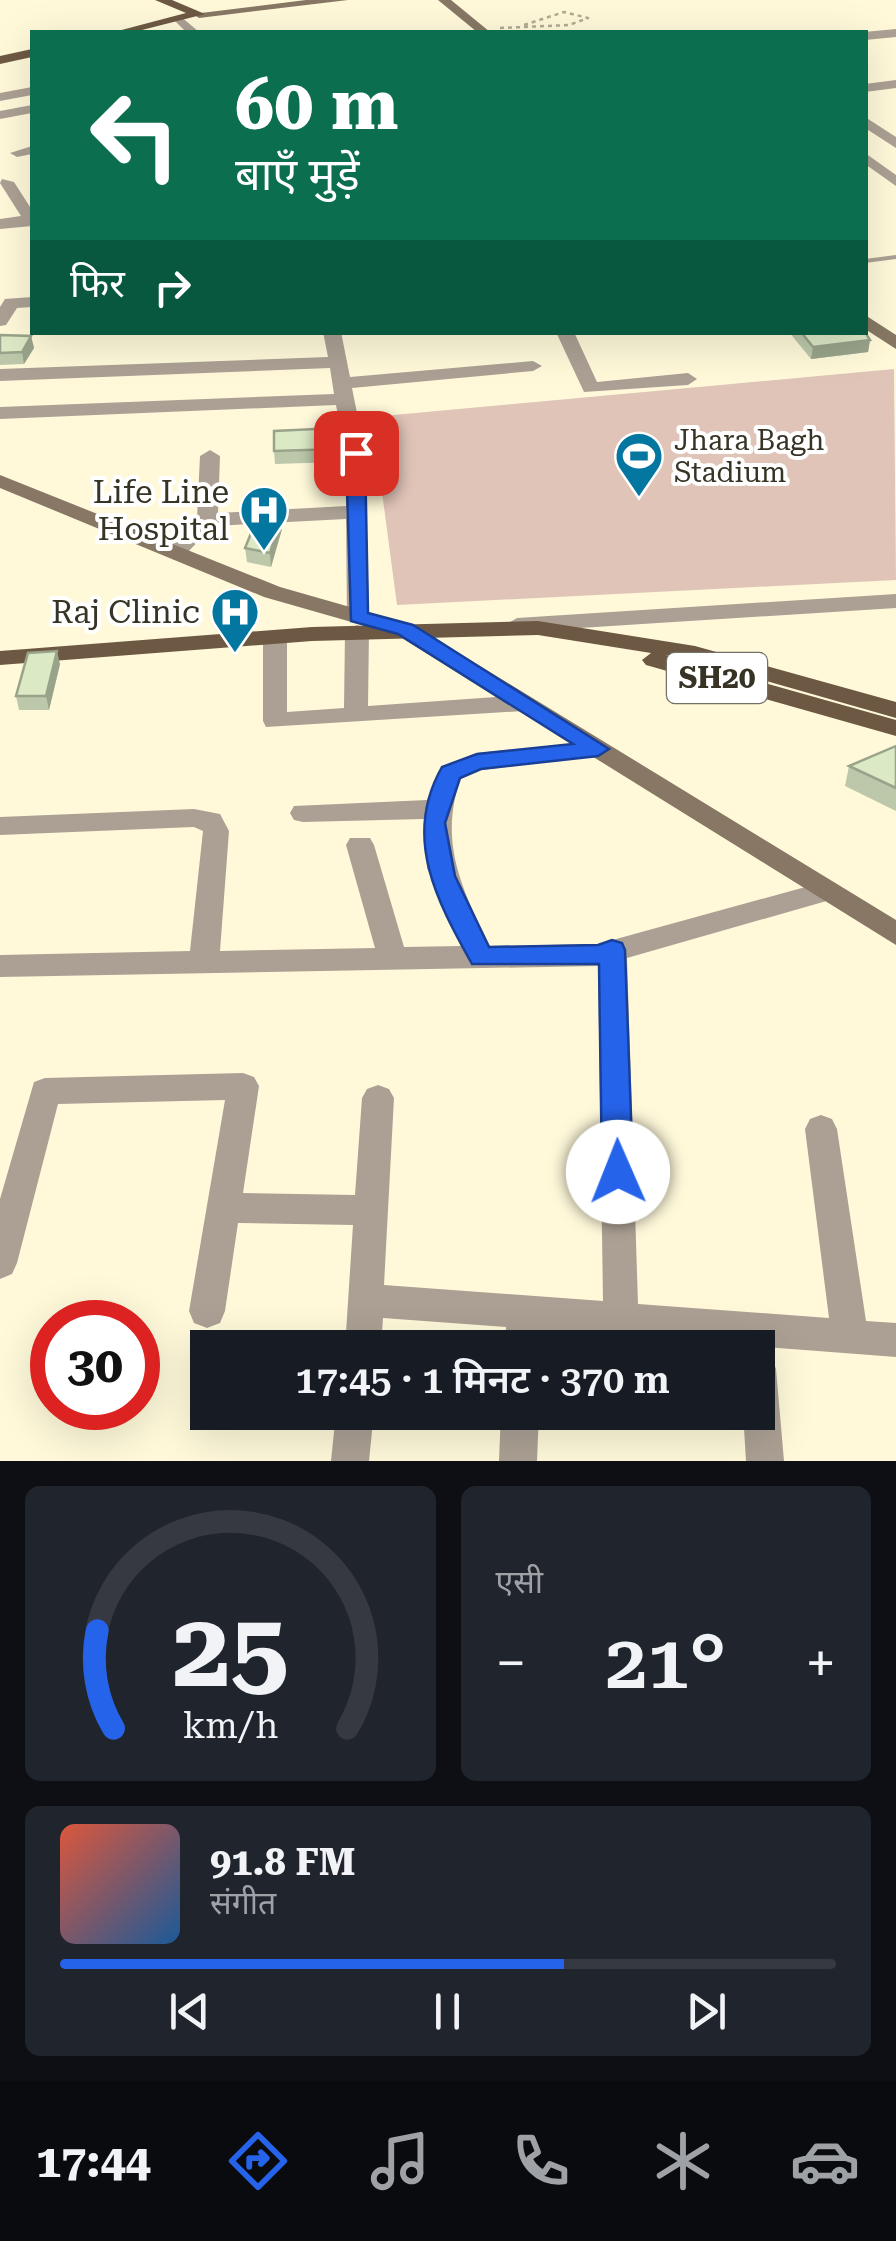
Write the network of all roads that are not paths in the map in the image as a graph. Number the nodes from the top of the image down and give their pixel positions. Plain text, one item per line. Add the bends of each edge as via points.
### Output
1 (161, 0) edge
2 (342, 0) edge
3 (444, 0) edge
4 (280, 4) edge
5 (199, 14) junction
6 (179, 19) junction
7 (140, 30) edge
8 (191, 30) edge
9 (481, 30) edge
10 (896, 32) edge
11 (868, 36) edge
12 (30, 53) edge
13 (1, 59) edge
14 (896, 84) edge
15 (871, 87) edge
16 (30, 91) edge
17 (0, 97) edge
18 (896, 98) edge
19 (30, 109) edge
20 (0, 116) edge
21 (868, 123) edge
22 (896, 144) edge
23 (896, 153) edge
24 (868, 157) edge
25 (868, 159) edge
26 (9, 182) edge
27 (896, 182) edge
28 (30, 217) edge
29 (30, 220) edge
30 (0, 224) edge
31 (896, 257) edge
32 (868, 261) edge
33 (30, 302) edge
34 (0, 321) edge
35 (868, 322) edge
36 (333, 335) edge
37 (566, 335) edge
38 (896, 344) edge
39 (532, 366) dead end
40 (164, 368) junction
41 (0, 375) edge
42 (688, 379) dead end
43 (341, 381) junction
44 (158, 407) junction
45 (0, 413) edge
46 (210, 456) dead end
47 (0, 481) edge
48 (356, 512) junction
49 (207, 520) junction
50 (176, 552) junction
51 (896, 601) edge
52 (358, 624) junction
53 (497, 626) junction
54 (538, 628) junction
55 (405, 630) junction
56 (312, 634) junction
57 (275, 637) junction
58 (0, 648) edge
59 (0, 658) edge
60 (524, 704) junction
61 (896, 710) edge
62 (356, 716) junction
63 (896, 728) edge
64 (598, 749) junction
65 (437, 809) junction
66 (304, 812) dead end
67 (0, 826) edge
68 (360, 845) dead end
69 (827, 891) junction
70 (896, 934) edge
71 (612, 950) junction
72 (481, 957) junction
73 (394, 959) junction
74 (204, 962) junction
75 (0, 966) edge
76 (378, 1098) dead end
77 (821, 1129) dead end
78 (223, 1208) junction
79 (373, 1210) junction
80 (0, 1263) edge
81 (368, 1300) junction
82 (207, 1312) dead end
83 (621, 1320) junction
84 (365, 1330) edge
85 (524, 1330) edge
86 (695, 1330) edge
87 (850, 1337) junction
88 (775, 1338) edge
89 (896, 1340) edge
90 (353, 1430) edge
91 (519, 1430) edge
92 (763, 1430) edge
93 (350, 1461) edge
94 (518, 1461) edge
95 (765, 1461) edge

1 - 5 main road
2 - 4 street
3 - 9 street
4 - 5 street
5 - 6 main road
6 - 7 main road
6 - 8 street
10 - 11 street
12 - 13 main road
14 - 15 street
15 - 18 street
16 - 17 street
19 - 20 street
21 - 22 street
23 - 24 street
25 - 27 street
26 - 28 street
29 - 30 street
31 - 32 lane
33 - 34 street via 11,303
35 - 38 street
36 - 43 street
37 - 42 street via 592,388
39 - 43 street
40 - 41 street
40 - 43 street
40 - 44 street
43 - 44 street
43 - 48 street via 356,453
44 - 45 street
46 - 49 street
47 - 50 street
48 - 49 street
48 - 52 street
49 - 50 street
50 - 52 street
51 - 53 street
52 - 55 main road, SH20
52 - 56 main road, SH20
52 - 62 street
53 - 54 main road, SH20
53 - 55 main road, SH20
54 - 61 main road, SH20 via 695,653
54 - 63 main road, SH20
55 - 60 street
56 - 57 main road, SH20
56 - 58 main road, SH20 via 245,632
57 - 59 main road, SH20
57 - 62 street via 275,721
60 - 62 street
60 - 64 street
64 - 65 street via 477,762 450,773
64 - 69 street
65 - 66 street
65 - 72 street via 433,823 442,876
67 - 74 street via 211,821 216,831
68 - 73 street
69 - 70 street
69 - 71 street
71 - 72 street
71 - 83 street
72 - 73 street
73 - 74 street
74 - 75 street
76 - 79 street
77 - 87 street
78 - 79 street
78 - 80 street via 242,1086 45,1090
78 - 82 street
79 - 81 street
81 - 84 street
81 - 85 street
83 - 85 street
83 - 86 street
87 - 88 street
87 - 89 street
90 - 93 street
91 - 94 street
92 - 95 street

